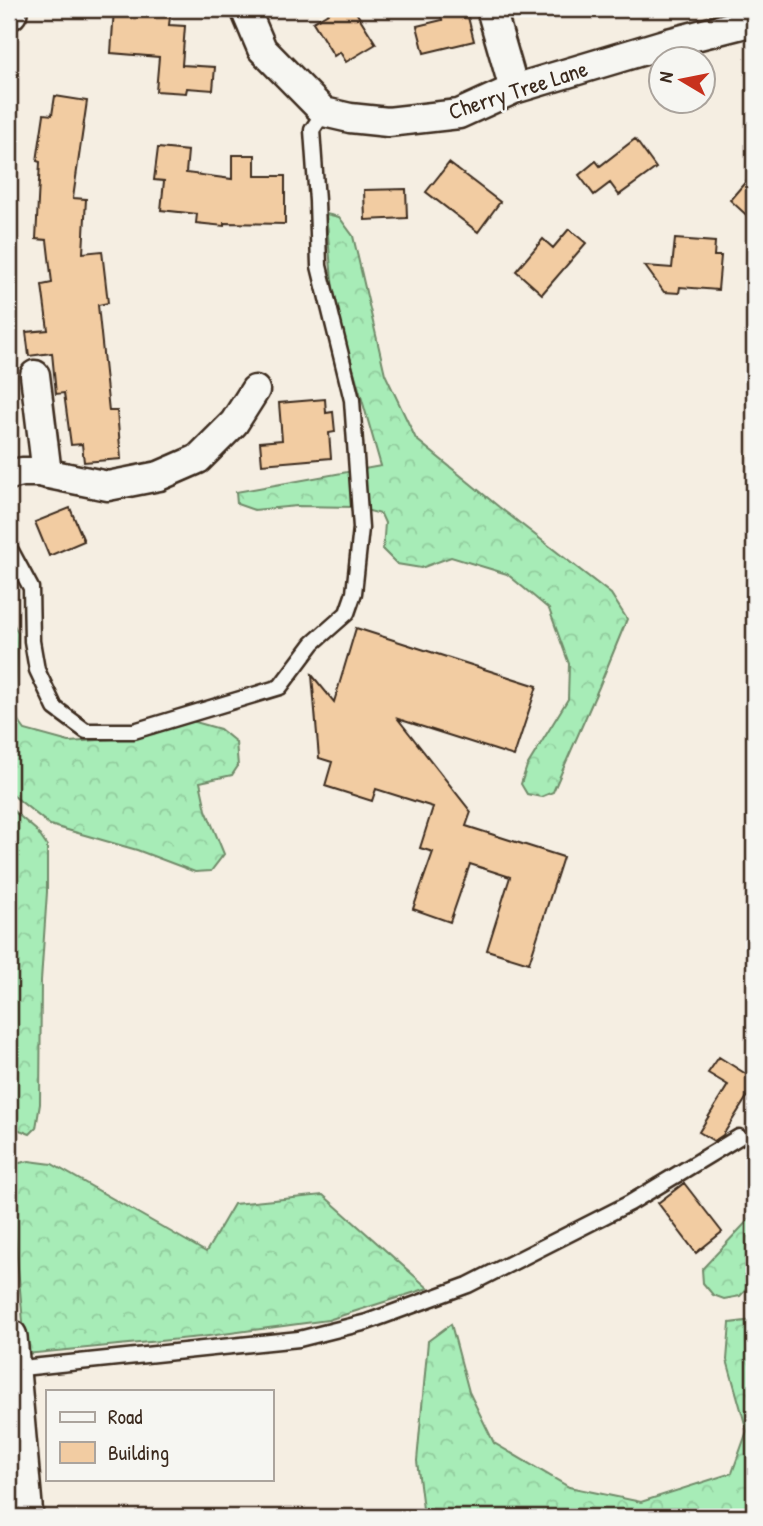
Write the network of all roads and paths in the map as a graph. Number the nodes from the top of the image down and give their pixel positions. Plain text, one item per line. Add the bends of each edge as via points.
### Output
1 (245, 9) edge
2 (491, 9) edge
3 (754, 21) edge
4 (514, 89) junction
5 (324, 112) junction
6 (36, 375) dead end
7 (256, 390) dead end
8 (47, 474) junction
9 (9, 475) edge
10 (9, 547) edge
11 (739, 1137) dead end
12 (10, 1353) edge
13 (25, 1517) edge

1 - 5 street via 262,49
2 - 4 street
3 - 4 street, Cherry Tree Lane
4 - 5 street, Cherry Tree Lane via 459,114 388,122
5 - 10 lane via 312,130 319,266 352,400 361,528 354,593 347,613 313,643 280,687 134,731 86,731 55,708 37,670 32,588
6 - 8 street
7 - 8 street via 234,423 198,459 159,476 108,486
8 - 9 street
11 - 12 lane via 630,1203 468,1285 367,1322 299,1339
12 - 13 street

